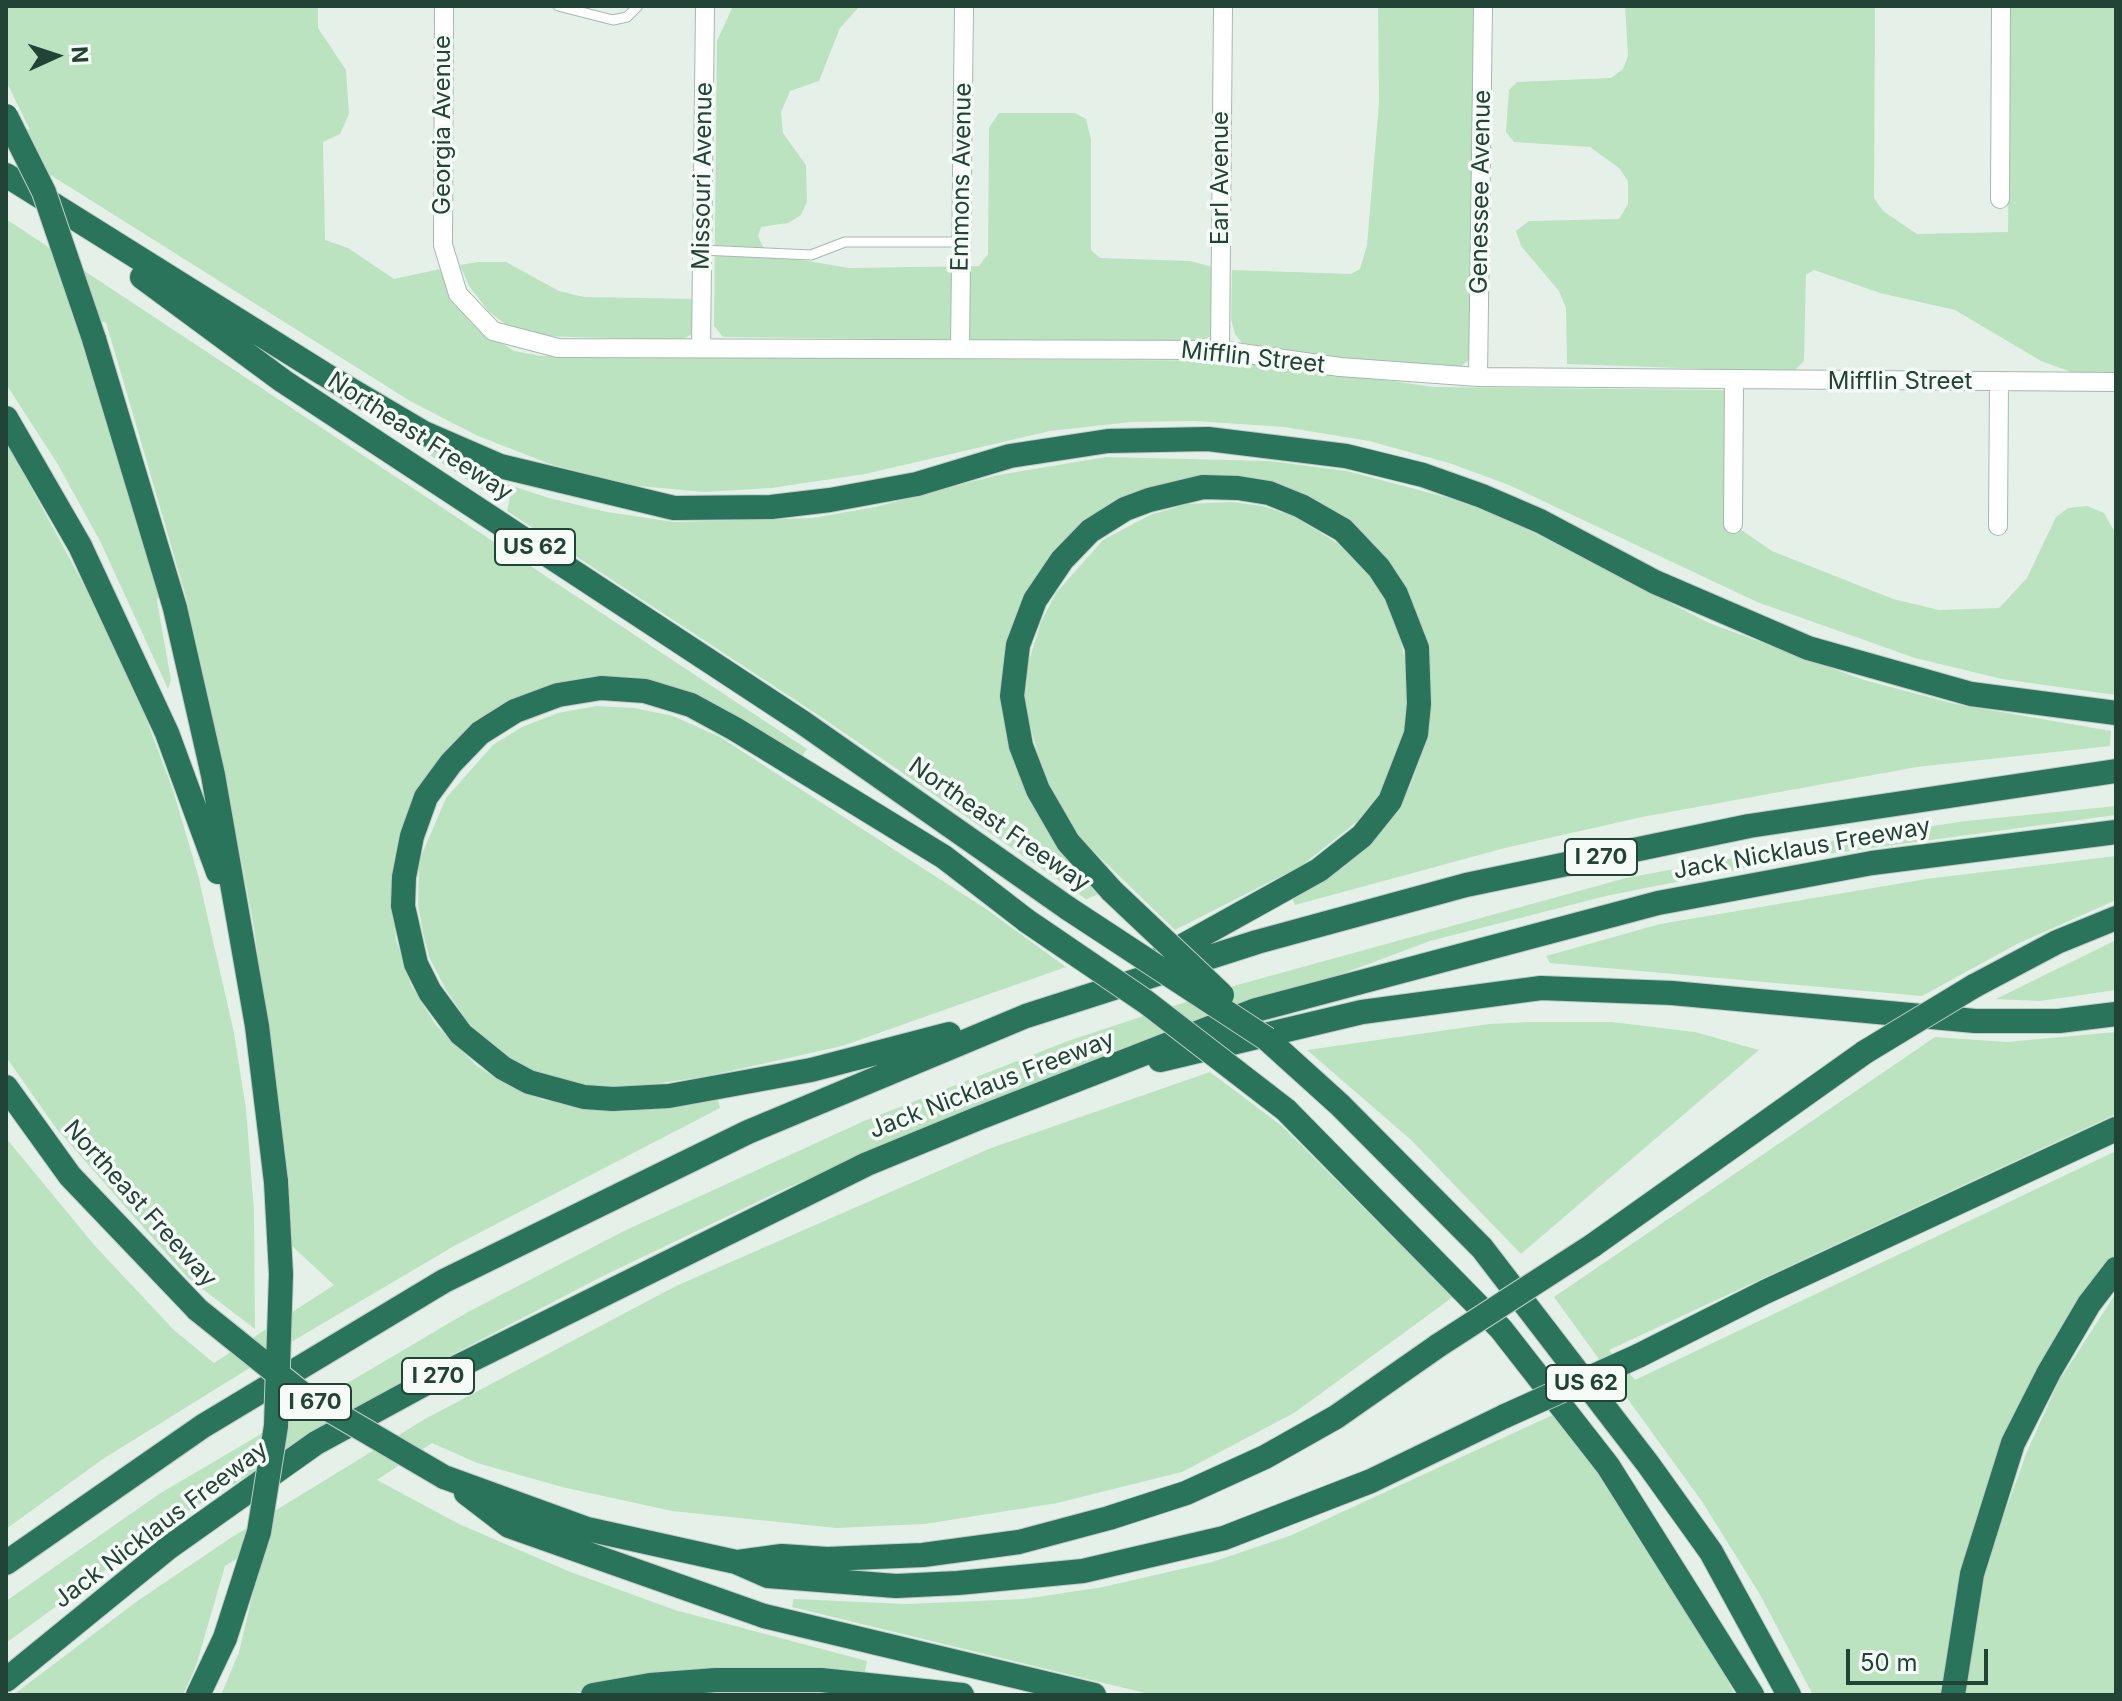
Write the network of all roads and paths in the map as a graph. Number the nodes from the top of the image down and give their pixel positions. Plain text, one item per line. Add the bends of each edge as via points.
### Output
1 (444, 6) edge
2 (558, 6) edge
3 (638, 6) edge
4 (705, 6) edge
5 (964, 6) edge
6 (1223, 6) edge
7 (1483, 6) edge
8 (2001, 6) edge
9 (6, 116) edge
10 (6, 176) edge
11 (2000, 199) dead end
12 (961, 242) junction
13 (443, 245) joint
14 (702, 250) junction
15 (701, 347) junction
16 (960, 348) junction
17 (1220, 350) junction
18 (1478, 377) junction
19 (1734, 380) junction
20 (1999, 382) junction
21 (2116, 382) edge
22 (6, 418) edge
23 (1733, 524) dead end
24 (1998, 526) dead end
25 (2116, 713) edge
26 (2116, 771) edge
27 (2116, 832) edge
28 (2116, 918) edge
29 (240, 931) junction
30 (1097, 992) junction
31 (2116, 1014) edge
32 (1026, 1016) junction
33 (1267, 1039) junction
34 (1122, 1065) junction
35 (6, 1087) edge
36 (2116, 1129) edge
37 (2116, 1269) edge
38 (444, 1477) junction
39 (736, 1562) junction
40 (6, 1563) edge
41 (6, 1680) edge
42 (198, 1695) edge
43 (593, 1695) edge
44 (962, 1695) edge
45 (1094, 1695) edge
46 (1752, 1695) edge
47 (1789, 1695) edge
48 (1953, 1695) edge

1 - 13 street, Georgia Avenue
2 - 3 lane via 613,20 627,17
4 - 14 street, Missouri Avenue
5 - 12 street, Emmons Avenue
6 - 17 street, Earl Avenue
7 - 18 street, Genessee Avenue
8 - 11 street
9 - 29 highway, bridge via 44,192 175,608 213,775
10 - 25 highway via 424,433 500,466 674,508 771,507 917,484 1010,456 1108,441 1208,439 1346,456 1482,496 1655,582 1808,648 1971,694
10 - 33 highway, Northeast Freeway / US 62, bridge via 283,381 802,722 1069,909
12 - 14 lane via 845,242 811,255
12 - 16 street, Emmons Avenue
13 - 15 street, Mifflin Street via 458,294 493,331 558,348
14 - 15 street, Missouri Avenue
15 - 16 street, Mifflin Street
16 - 17 street, Mifflin Street
17 - 18 street, Mifflin Street via 1340,367
18 - 19 street, Mifflin Street
19 - 20 street, Mifflin Street
19 - 23 street
20 - 21 street, Mifflin Street
20 - 24 street
22 - 29 highway via 80,546 167,733
26 - 30 highway, Jack Nicklaus Freeway / I 270 via 1749,826 1466,885
27 - 34 highway, Jack Nicklaus Freeway / I 270 via 1872,863 1658,903 1256,1010
28 - 39 highway, bridge via 1974,986 1865,1052 1592,1246 1336,1417 1265,1457 1186,1493 1019,1542 923,1555 782,1556
29 - 42 highway, bridge via 276,1182 281,1274 276,1426 259,1532 225,1638
30 - 32 highway, Jack Nicklaus Freeway / I 270
30 - 33 highway, bridge via 1319,870 1362,836 1390,801 1407,762 1419,704 1417,648 1408,621 1379,568 1343,530 1269,493 1203,487 1125,509 1090,531 1035,600 1018,645 1012,696 1021,746 1038,790 1068,842 1112,891
31 - 34 highway via 2059,1021 1975,1021 1672,993 1541,988 1362,1012 1184,1057
32 - 40 highway, Jack Nicklaus Freeway / I 270 via 748,1132 444,1281 203,1426
32 - 46 highway, bridge via 811,1070 669,1096 613,1099 556,1091 503,1068 481,1052 444,1013 423,978 408,937 404,877 412,836 426,797 480,733 515,711 558,695 601,688 645,691 691,705 944,857 1286,1110 1501,1329 1608,1466
33 - 47 highway, Northeast Freeway / US 62 via 1482,1248 1711,1552
34 - 41 highway, Jack Nicklaus Freeway / I 270 via 867,1164 316,1443 168,1548
35 - 38 highway, Northeast Freeway / I 670, bridge via 70,1176 198,1310 304,1395
36 - 39 highway, bridge via 1291,1515 1182,1549 1020,1579 896,1586 768,1576
37 - 48 highway via 2073,1331 2013,1443 1972,1574
38 - 39 highway via 587,1529
38 - 45 highway via 509,1526 764,1616
43 - 44 highway via 716,1680 821,1680

